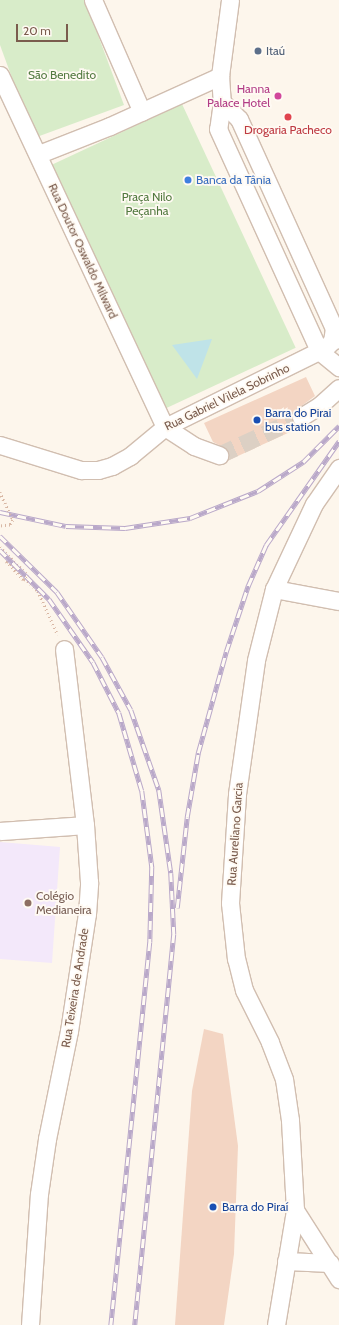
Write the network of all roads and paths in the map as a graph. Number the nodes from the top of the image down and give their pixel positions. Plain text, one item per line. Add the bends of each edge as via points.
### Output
1 (93, 0) edge
2 (230, 0) edge
3 (0, 75) edge
4 (220, 76) junction
5 (222, 102) junction
6 (142, 112) junction
7 (39, 154) junction
8 (336, 334) edge
9 (319, 352) junction
10 (339, 367) edge
11 (339, 388) edge
12 (301, 417) tunnel mouth
13 (165, 427) junction
14 (0, 444) edge
15 (219, 455) tunnel mouth
16 (339, 468) edge
17 (0, 492) edge
18 (0, 526) edge
19 (0, 547) edge
20 (274, 589) junction
21 (339, 601) edge
22 (64, 649) joint
23 (85, 825) junction
24 (0, 831) edge
25 (295, 1210) junction
26 (286, 1261) junction
27 (334, 1270) edge
28 (30, 1325) edge
29 (276, 1325) edge

1 - 6 street
2 - 4 street
3 - 7 street, Rua Doutor Oswaldo Milward
4 - 5 street
4 - 6 street
5 - 8 street via 240,119
5 - 9 street via 218,129
6 - 7 street
7 - 13 street, Rua Doutor Oswaldo Milward
8 - 9 street, Rua Gabriel Vilela Sobrinho
9 - 10 street
9 - 13 street, Rua Gabriel Vilela Sobrinho
11 - 12 street
13 - 14 street, Rua Gabriel Vilela Sobrinho via 130,456 98,470 81,470
13 - 15 street via 194,446
16 - 20 street, Rua Aureliano Garcia via 314,504
17 - 18 path, bridge via 13,520 10,525
19 - 22 path, bridge via 28,575 23,580 6,562 8,561 38,591
20 - 21 street
20 - 25 street, Rua Aureliano Garcia via 256,660 240,770 230,902 236,959 244,990 270,1042 284,1079 290,1120
22 - 23 street, Rua Teixeira de Andrade
23 - 24 street
23 - 28 street, Rua Teixeira de Andrade via 89,882 87,914 69,1031 44,1160
25 - 26 street, Rua Aureliano Garcia
25 - 27 street
26 - 27 street
26 - 29 street, Rua Aureliano Garcia

